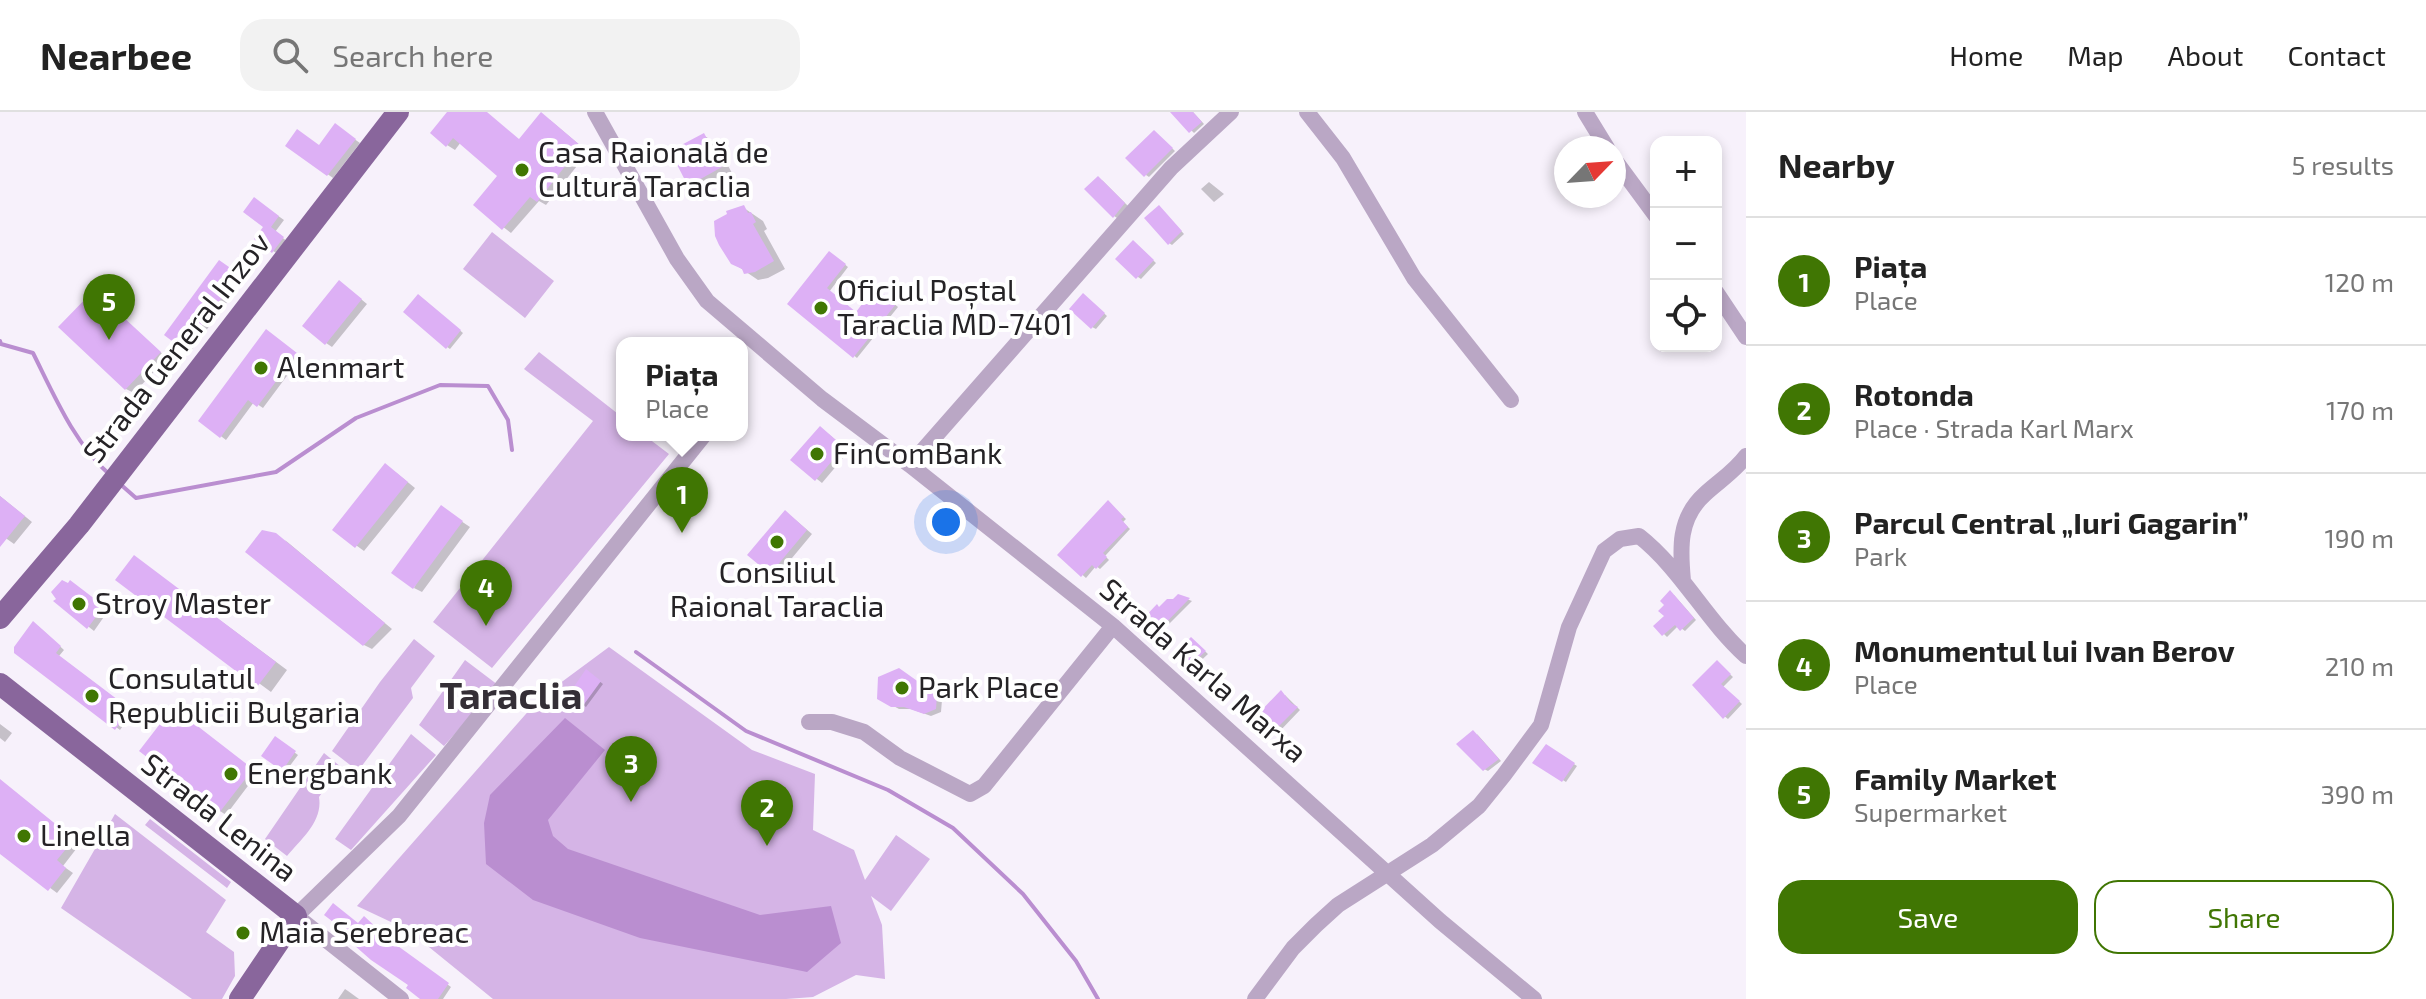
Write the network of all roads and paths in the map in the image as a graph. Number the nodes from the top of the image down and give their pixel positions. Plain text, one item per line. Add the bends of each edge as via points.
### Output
1 (398, 112) edge
2 (595, 112) edge
3 (1231, 112) edge
4 (1307, 112) edge
5 (1585, 112) edge
6 (1600, 136) edge
7 (1626, 175) edge
8 (1650, 208) edge
9 (1722, 301) edge
10 (747, 337) edge
11 (1746, 337) edge
12 (748, 338) edge
13 (1511, 400) dead end
14 (699, 441) edge
15 (1746, 456) edge
16 (910, 465) junction
17 (1683, 581) junction
18 (0, 618) edge
19 (1113, 626) junction
20 (1746, 656) edge
21 (0, 684) edge
22 (809, 722) dead end
23 (1389, 874) junction
24 (296, 916) junction
25 (240, 999) edge
26 (401, 999) edge
27 (1255, 999) edge
28 (1534, 999) edge

1 - 18 main road, Strada General Inzov via 79,525
2 - 10 street, Strada Karla Marxa via 693,284
3 - 16 street via 1171,168
4 - 13 street via 1343,158 1414,278
5 - 6 street
7 - 8 street
9 - 11 street
12 - 16 street, Strada Karla Marxa
14 - 24 street via 399,816
15 - 17 street via 1702,497 1682,527
16 - 19 street, Strada Karla Marxa
17 - 20 street
17 - 23 street via 1639,536 1620,539 1604,551 1569,627 1541,725 1479,806
19 - 22 street via 984,786 970,794 900,758 864,732 832,722
19 - 23 street, Strada Karla Marxa
21 - 24 main road, Strada Lenina
23 - 27 street via 1316,925
23 - 28 street, Strada Karla Marxa
24 - 25 main road
24 - 26 street, Strada Lenina

